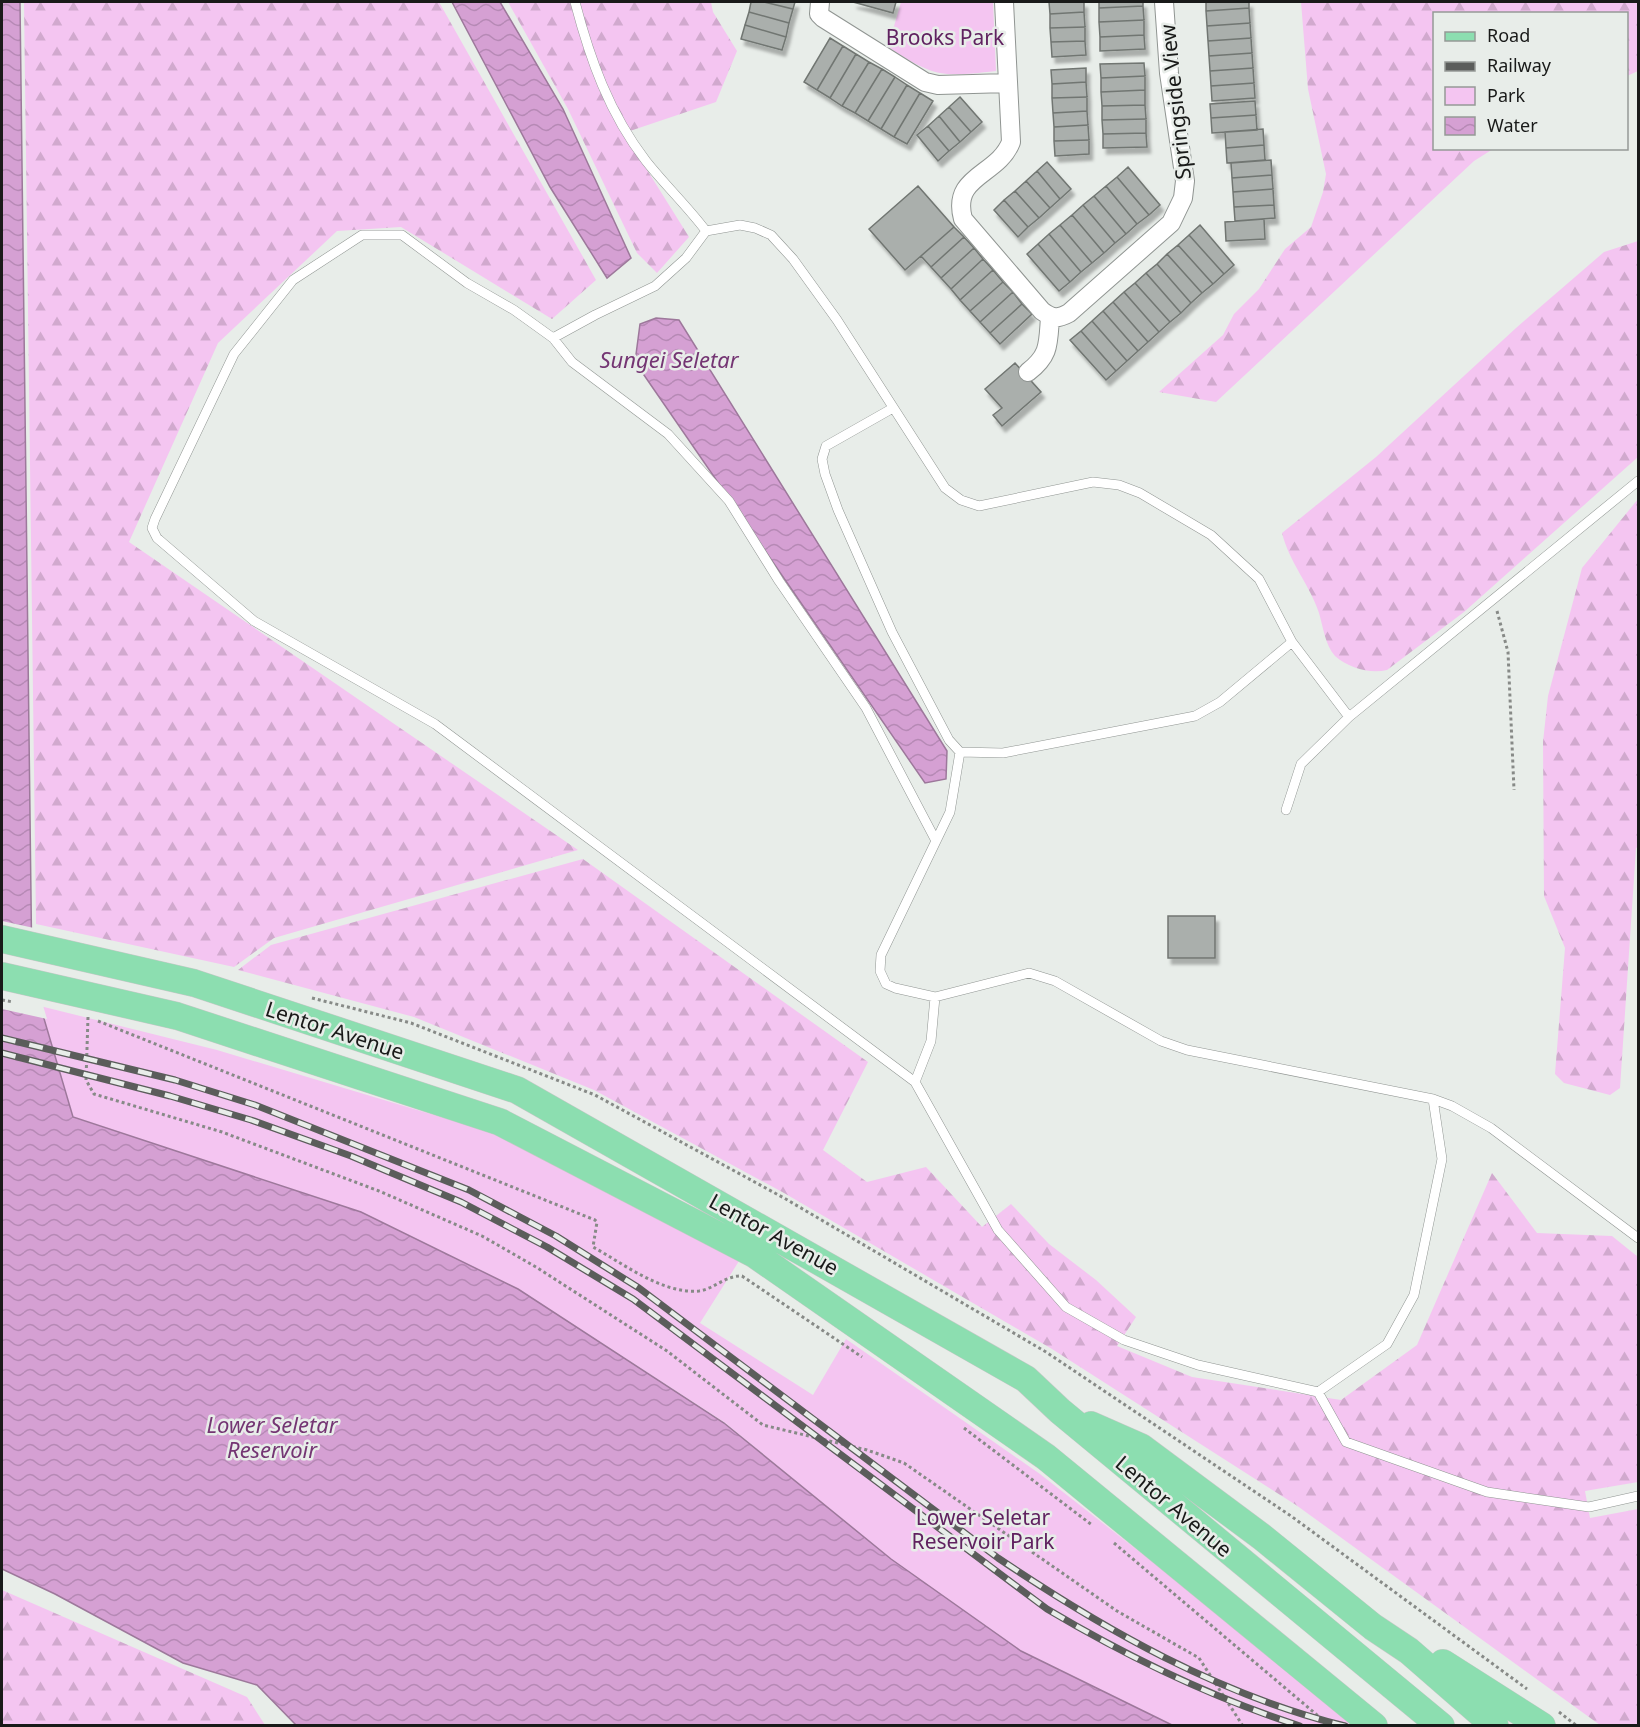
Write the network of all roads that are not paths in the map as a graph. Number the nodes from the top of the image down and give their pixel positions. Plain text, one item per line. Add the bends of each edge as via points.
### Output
1 (574, 2) edge
2 (820, 2) edge
3 (1004, 2) edge
4 (1164, 2) edge
5 (1008, 83) junction
6 (706, 231) junction
7 (1050, 317) junction
8 (553, 338) junction
9 (1028, 372) dead end
10 (893, 408) junction
11 (1638, 481) edge
12 (1292, 642) junction
13 (1349, 717) junction
14 (960, 752) junction
15 (1286, 810) dead end
16 (936, 841) junction
17 (2, 939) edge
18 (2, 976) edge
19 (934, 997) junction
20 (915, 1082) junction
21 (1433, 1099) junction
22 (1638, 1238) edge
23 (1318, 1392) junction
24 (1060, 1411) junction
25 (1638, 1496) edge
26 (1334, 1593) junction
27 (1374, 1725) edge
28 (1441, 1725) edge
29 (1496, 1725) edge
30 (1542, 1725) edge

1 - 6 lane via 589,55 613,109 646,160
2 - 5 street via 819,14 823,18 914,78 938,85
3 - 5 street
4 - 7 street, Springside View via 1169,74 1185,181 1179,211 1171,223 1069,313
5 - 7 street via 1011,142 1004,155 964,188 960,209 963,219
6 - 8 lane via 686,258 655,286
6 - 10 lane via 740,225 771,235 837,320
7 - 9 street via 1046,354
8 - 16 lane via 572,362 668,434 729,501 866,708
8 - 20 lane via 467,283 402,235 362,235 293,280 234,354 152,528 157,538 254,621 435,724
10 - 12 lane via 945,489 961,500 979,506 1093,482 1119,485 1140,493 1211,535 1259,579
10 - 14 lane via 826,446 822,459 837,510 892,633
11 - 13 lane
12 - 13 lane
12 - 14 lane via 1220,702 1195,716 1003,753
13 - 15 lane via 1301,764
14 - 16 lane via 950,812
16 - 19 lane via 881,955 880,971 886,984
17 - 24 main road, Lentor Avenue via 194,983 517,1090 1026,1379
18 - 27 main road, Lentor Avenue via 177,1016 500,1122 754,1254 1046,1457
19 - 20 lane via 931,1041
19 - 21 lane via 1029,973 1056,981 1161,1041 1187,1050
20 - 23 lane via 998,1230 1066,1307 1124,1340 1198,1365
21 - 22 lane via 1491,1128
21 - 23 lane via 1442,1159 1414,1295 1387,1344
23 - 25 lane via 1346,1442 1487,1492 1588,1507
24 - 26 main road via 1141,1447
24 - 28 main road, Lentor Avenue
26 - 29 main road
26 - 30 main road

